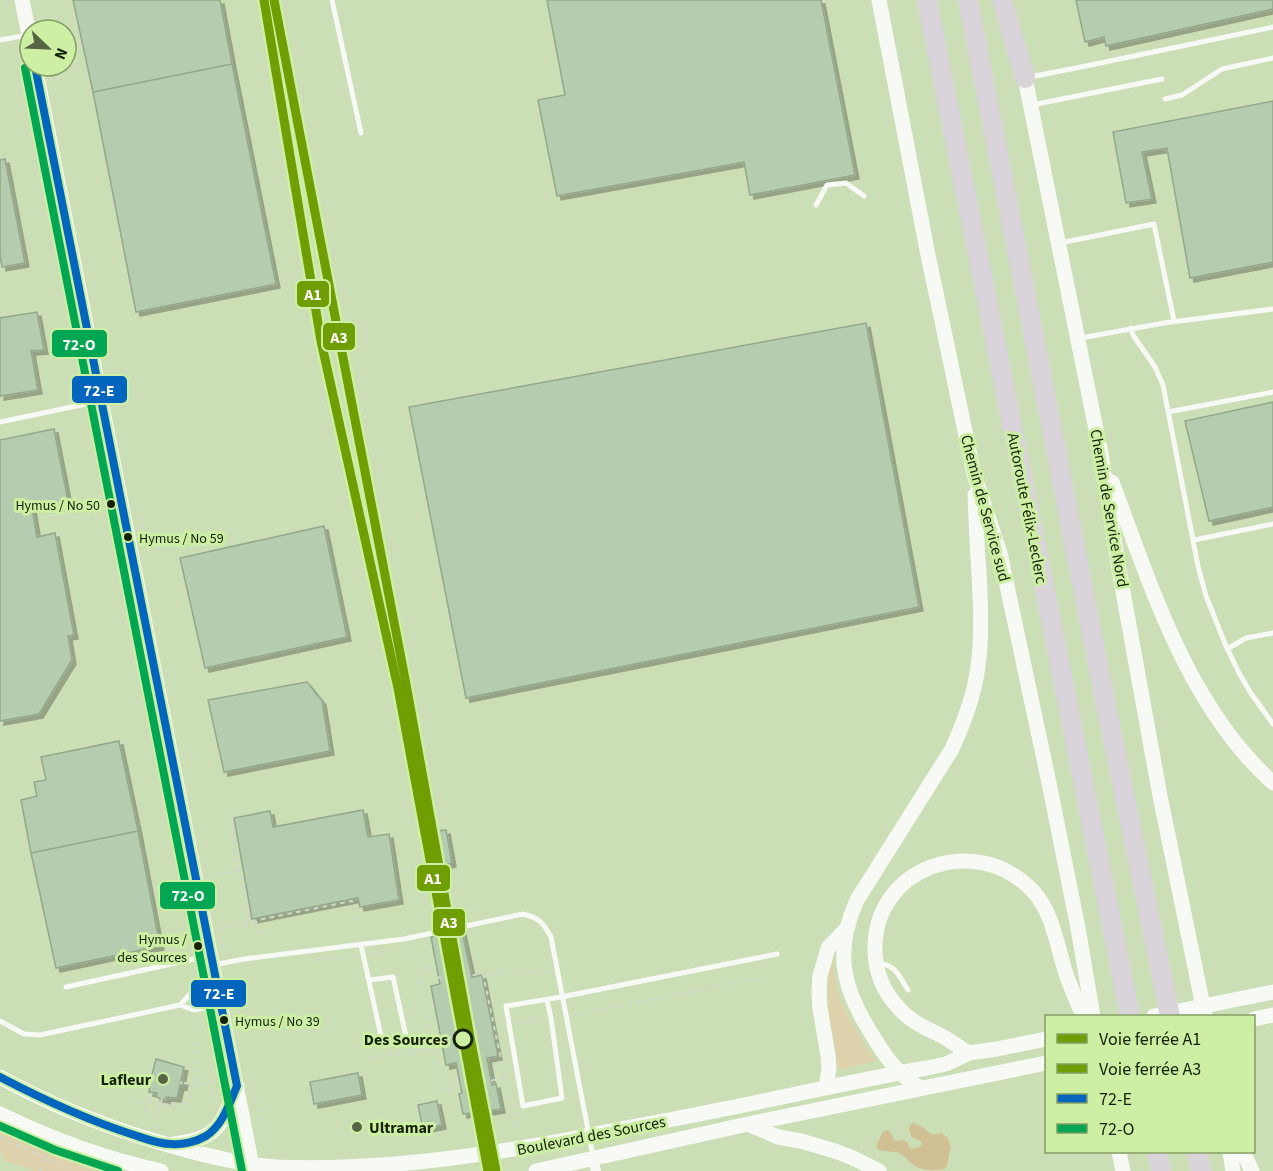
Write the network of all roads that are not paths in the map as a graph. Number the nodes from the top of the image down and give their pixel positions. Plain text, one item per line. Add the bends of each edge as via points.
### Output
1 (22, 0) edge
2 (332, 0) edge
3 (879, 0) edge
4 (927, 0) edge
5 (968, 0) edge
6 (1002, 0) edge
7 (1013, 0) edge
8 (25, 18) edge
9 (1273, 27) edge
10 (18, 38) edge
11 (0, 39) edge
12 (1273, 58) edge
13 (37, 78) edge
14 (1025, 78) junction
15 (1161, 79) dead end
16 (1165, 99) dead end
17 (1031, 105) junction
18 (361, 133) dead end
19 (864, 196) dead end
20 (816, 205) dead end
21 (1060, 243) junction
22 (1273, 309) edge
23 (1174, 321) junction
24 (1131, 328) junction
25 (1079, 339) junction
26 (1273, 392) edge
27 (102, 401) junction
28 (1168, 412) junction
29 (0, 422) edge
30 (1101, 454) junction
31 (974, 474) junction
32 (1273, 524) edge
33 (1194, 540) junction
34 (1273, 633) edge
35 (1227, 649) junction
36 (1273, 724) edge
37 (1273, 783) edge
38 (848, 927) junction
39 (361, 945) junction
40 (777, 954) dead end
41 (212, 960) junction
42 (876, 963) junction
43 (369, 980) junction
44 (66, 987) dead end
45 (217, 988) junction
46 (908, 990) dead end
47 (1266, 993) edge
48 (561, 997) junction
49 (547, 1000) junction
50 (180, 1005) junction
51 (220, 1005) junction
52 (1082, 1015) edge
53 (1093, 1015) edge
54 (1130, 1015) edge
55 (1163, 1015) edge
56 (1170, 1015) edge
57 (1205, 1015) edge
58 (0, 1021) edge
59 (1043, 1040) edge
60 (969, 1053) junction
61 (1045, 1063) edge
62 (0, 1072) edge
63 (900, 1072) junction
64 (0, 1077) edge
65 (237, 1086) junction
66 (826, 1087) junction
67 (920, 1088) junction
68 (27, 1091) junction
69 (0, 1114) edge
70 (748, 1124) junction
71 (589, 1135) junction
72 (166, 1144) junction
73 (92, 1151) junction
74 (1119, 1153) edge
75 (1157, 1153) edge
76 (1197, 1153) edge
77 (1230, 1153) edge
78 (1243, 1153) edge
79 (595, 1164) edge
80 (253, 1168) edge
81 (129, 1171) edge
82 (161, 1171) edge
83 (536, 1171) edge
84 (879, 1171) edge
85 (1123, 1171) edge
86 (1161, 1171) edge
87 (1201, 1171) edge
88 (1233, 1171) edge
89 (1252, 1171) edge

1 - 8 main road
2 - 18 lane
3 - 31 main road, Chemin de Service sud
4 - 54 highway, Autoroute Félix-Leclerc
5 - 56 highway
6 - 14 highway
7 - 14 main road, Chemin de Service Nord
9 - 14 lane
10 - 11 lane
12 - 16 lane via 1222,69 1182,95
13 - 27 main road
14 - 17 main road, Chemin de Service Nord
15 - 17 lane
17 - 21 main road, Chemin de Service Nord
19 - 20 lane via 846,183 827,185
21 - 23 lane via 1154,224
21 - 25 main road, Chemin de Service Nord
22 - 23 lane
23 - 24 lane
24 - 25 lane
24 - 28 lane via 1160,376
25 - 30 main road, Chemin de Service Nord
26 - 28 lane
27 - 29 lane
27 - 41 main road
28 - 33 lane
30 - 37 main road via 1189,671 1226,731
30 - 57 main road, Chemin de Service Nord via 1160,796
31 - 38 main road via 981,634 975,687 952,749 861,893
31 - 53 main road, Chemin de Service sud via 1000,553
32 - 33 lane
33 - 35 lane via 1206,596
34 - 35 lane via 1246,638
35 - 36 lane
38 - 63 main road via 843,959 852,998 885,1055
38 - 66 main road via 828,948 820,976 829,1072
39 - 41 lane
39 - 43 lane
39 - 48 lane via 523,914 534,916 551,937
40 - 48 lane
41 - 44 lane
41 - 45 main road
42 - 46 lane via 892,968
42 - 52 main road via 882,914 905,882 928,868 951,861 991,864 1012,873 1042,902
42 - 60 main road via 882,985 903,1014
43 - 43 lane via 383,1045 407,1041 393,977
45 - 50 lane via 191,993
45 - 51 main road
47 - 55 main road
48 - 49 lane
48 - 71 lane
49 - 49 lane via 506,1006 523,1106 562,1098
50 - 51 lane via 194,1010
50 - 58 lane via 40,1035 24,1034
51 - 65 main road
59 - 60 main road, Boulevard des Sources
60 - 63 main road, Boulevard des Sources via 946,1064
61 - 67 main road, Boulevard des Sources
62 - 68 lane
63 - 66 main road, Boulevard des Sources
63 - 67 main road
64 - 68 main road, Boulevard des Sources
65 - 72 main road via 222,1120 211,1132 198,1140
65 - 80 main road
66 - 71 main road, Boulevard des Sources
67 - 70 main road, Boulevard des Sources
68 - 72 main road, Boulevard des Sources via 105,1125
69 - 73 main road
70 - 79 main road, Boulevard des Sources
70 - 84 main road via 778,1137 835,1151
71 - 79 lane
71 - 80 main road, Boulevard des Sources via 417,1164
72 - 80 main road, Boulevard des Sources
73 - 81 main road
73 - 82 main road
74 - 85 main road
75 - 86 highway
76 - 87 highway
77 - 88 main road
78 - 89 main road
79 - 83 main road, Boulevard des Sources

